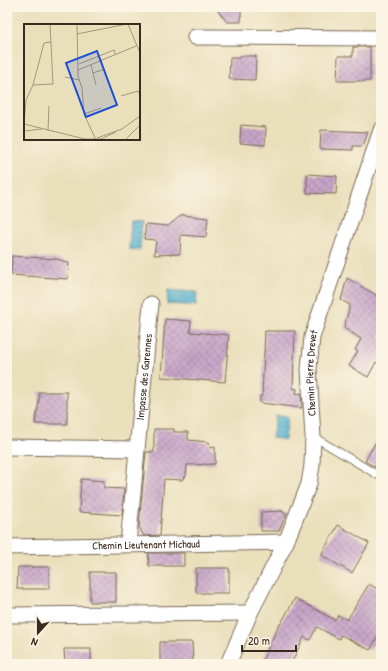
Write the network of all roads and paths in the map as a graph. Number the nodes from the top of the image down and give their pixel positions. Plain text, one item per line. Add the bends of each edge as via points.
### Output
1 (194, 37) dead end
2 (381, 38) edge
3 (381, 130) edge
4 (151, 304) dead end
5 (313, 437) junction
6 (7, 447) edge
7 (137, 449) junction
8 (381, 477) edge
9 (286, 542) junction
10 (128, 544) junction
11 (7, 546) edge
12 (250, 613) junction
13 (7, 615) edge
14 (228, 664) edge

1 - 2 street
3 - 5 street, Chemin Pierre Drevet via 312,337 309,369
4 - 7 street, Impasse des Garennes
5 - 8 lane
5 - 9 street, Chemin Pierre Drevet via 309,484
6 - 7 street
7 - 10 street, Impasse des Garennes
9 - 10 street, Chemin Lieutenant Michaud
9 - 12 street, Chemin Pierre Drevet
10 - 11 street, Chemin Lieutenant Michaud
12 - 13 street
12 - 14 street, Chemin Pierre Drevet

